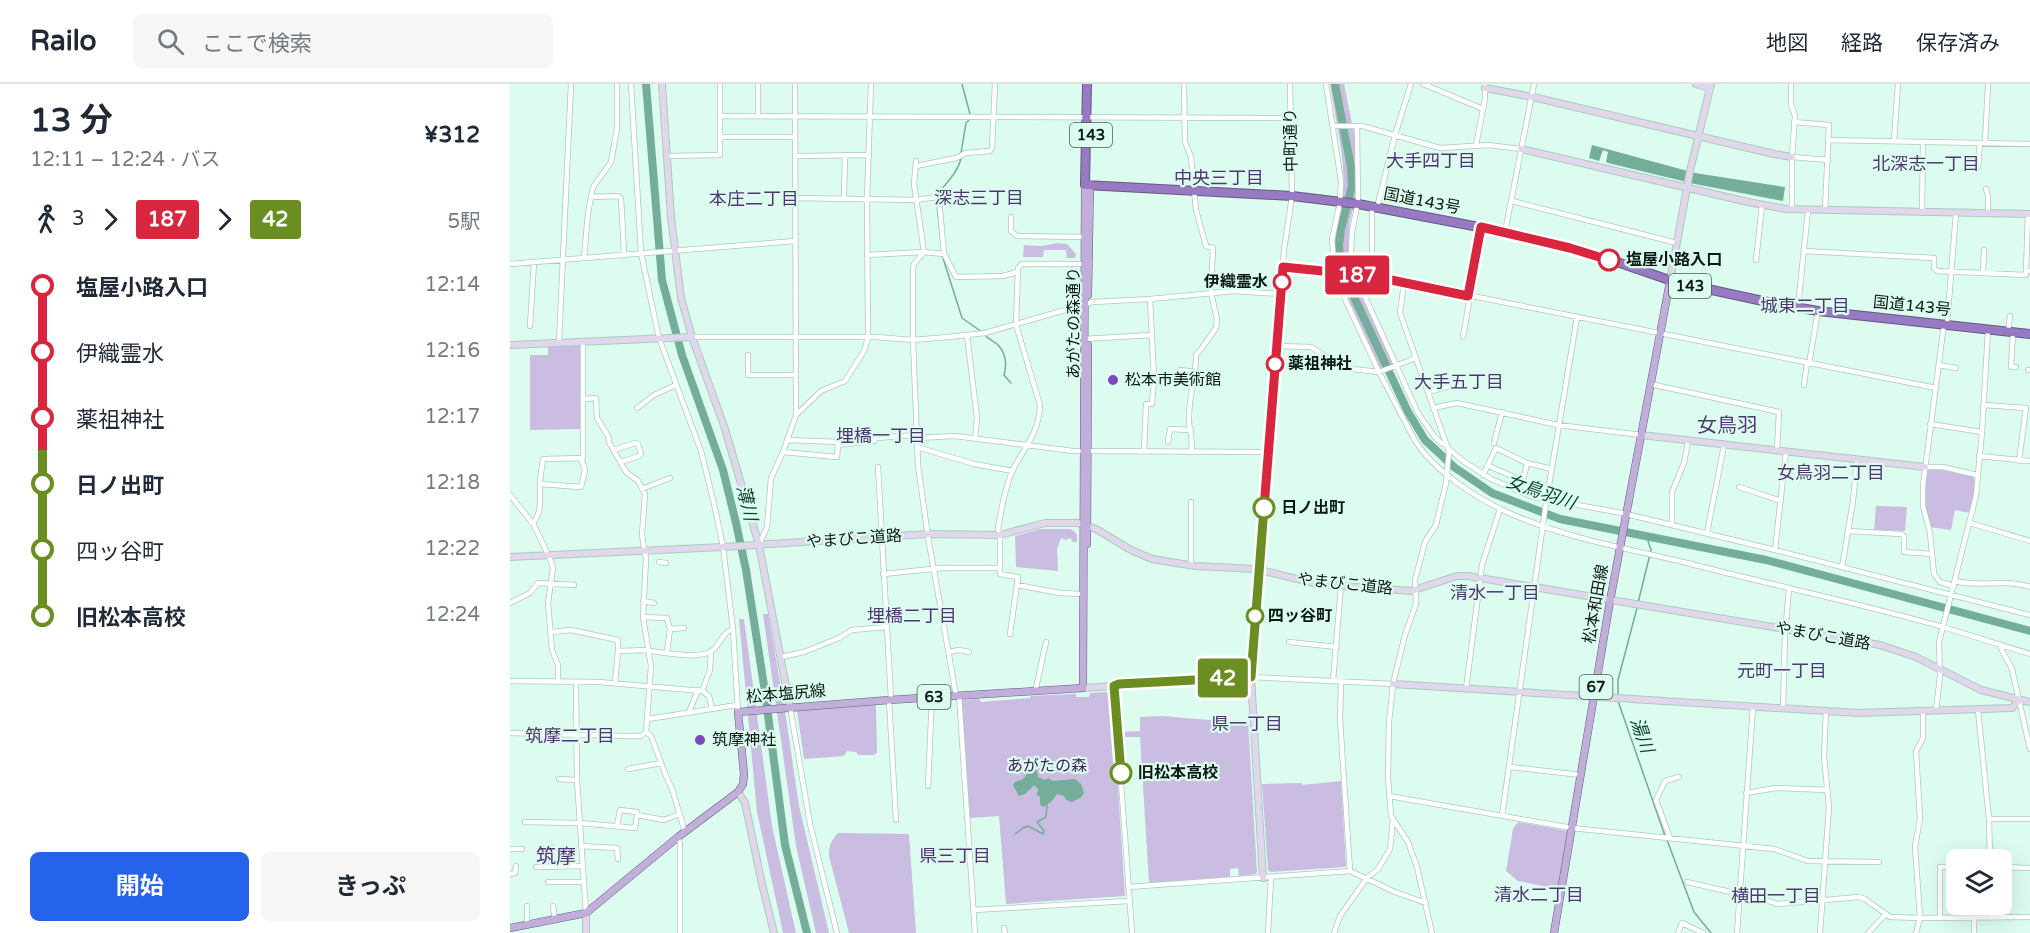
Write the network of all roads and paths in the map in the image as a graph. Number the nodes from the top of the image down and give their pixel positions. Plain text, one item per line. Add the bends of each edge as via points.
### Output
1 (572, 84) edge
2 (617, 84) edge
3 (631, 84) edge
4 (662, 84) edge
5 (720, 84) edge
6 (758, 84) edge
7 (795, 84) edge
8 (871, 84) edge
9 (994, 84) edge
10 (1087, 84) edge
11 (1091, 84) edge
12 (1184, 84) edge
13 (1290, 84) edge
14 (1326, 84) edge
15 (1411, 84) edge
16 (1423, 84) edge
17 (1534, 84) edge
18 (1696, 84) edge
19 (1791, 84) edge
20 (1898, 84) edge
21 (1988, 84) edge
22 (1485, 86) edge
23 (1710, 86) edge
24 (1533, 97) junction
25 (1483, 109) junction
26 (720, 116) junction
27 (758, 116) junction
28 (795, 116) junction
29 (870, 116) junction
30 (993, 118) junction
31 (1089, 118) junction
32 (1184, 118) junction
33 (1291, 118) junction
34 (1794, 122) junction
35 (1335, 126) junction
36 (1355, 126) junction
37 (1395, 135) junction
38 (1697, 136) junction
39 (720, 137) junction
40 (795, 137) junction
41 (1829, 140) junction
42 (1894, 141) junction
43 (1923, 142) junction
44 (1983, 143) junction
45 (2030, 144) edge
46 (1476, 145) junction
47 (1521, 149) junction
48 (845, 155) junction
49 (869, 155) junction
50 (667, 156) junction
51 (795, 156) junction
52 (1792, 156) junction
53 (1828, 160) junction
54 (1971, 166) dead end
55 (1088, 185) junction
56 (1687, 185) junction
57 (1986, 189) dead end
58 (1194, 191) junction
59 (1292, 196) junction
60 (591, 197) junction
61 (795, 198) junction
62 (844, 199) junction
63 (867, 199) junction
64 (916, 200) junction
65 (1512, 201) junction
66 (1341, 202) junction
67 (1357, 204) junction
68 (1762, 205) junction
69 (1375, 207) junction
70 (1792, 209) junction
71 (1808, 210) junction
72 (1825, 210) junction
73 (1922, 213) junction
74 (1956, 213) junction
75 (1988, 214) junction
76 (2029, 214) edge
77 (1011, 217) dead end
78 (1481, 227) junction
79 (1506, 232) junction
80 (1087, 237) junction
81 (795, 241) junction
82 (1677, 243) junction
83 (1984, 250) dead end
84 (673, 251) junction
85 (1804, 251) junction
86 (924, 252) junction
87 (643, 253) junction
88 (624, 254) junction
89 (942, 254) junction
90 (867, 255) junction
91 (584, 258) junction
92 (564, 259) junction
93 (1756, 260) dead end
94 (534, 262) junction
95 (510, 264) edge
96 (1087, 264) junction
97 (1283, 267) junction
98 (2028, 271) edge
99 (1017, 272) junction
100 (1953, 272) junction
101 (1336, 273) junction
102 (1983, 273) junction
103 (1354, 275) junction
104 (1372, 276) junction
105 (1670, 281) junction
106 (1404, 282) junction
107 (1211, 293) junction
108 (1281, 294) junction
109 (1469, 296) junction
110 (1150, 299) junction
111 (1086, 304) junction
112 (1798, 307) junction
113 (1818, 310) junction
114 (2010, 316) dead end
115 (1577, 317) junction
116 (1016, 325) junction
117 (1946, 325) junction
118 (530, 326) dead end
119 (1988, 330) junction
120 (2010, 332) junction
121 (1660, 334) junction
122 (2030, 334) edge
123 (968, 335) junction
124 (1152, 335) junction
125 (690, 337) junction
126 (796, 337) junction
127 (1463, 337) dead end
128 (660, 338) junction
129 (868, 338) junction
130 (1086, 339) junction
131 (913, 340) junction
132 (583, 341) junction
133 (559, 342) junction
134 (510, 345) edge
135 (1277, 346) junction
136 (748, 355) dead end
137 (1416, 358) junction
138 (1808, 363) junction
139 (1939, 365) junction
140 (1396, 366) junction
141 (1956, 368) dead end
142 (2012, 368) dead end
143 (1180, 370) dead end
144 (1196, 372) junction
145 (1381, 372) junction
146 (796, 375) junction
147 (1650, 384) junction
148 (676, 385) junction
149 (1804, 385) dead end
150 (1449, 386) dead end
151 (1936, 388) junction
152 (1428, 392) junction
153 (584, 399) junction
154 (1984, 405) junction
155 (637, 408) dead end
156 (1433, 408) junction
157 (1502, 412) junction
158 (796, 415) junction
159 (1930, 424) junction
160 (1558, 425) junction
161 (1191, 430) junction
162 (1982, 432) junction
163 (1641, 435) junction
164 (917, 437) junction
165 (975, 439) junction
166 (787, 440) junction
167 (1688, 441) junction
168 (839, 442) dead end
169 (1168, 442) dead end
170 (1494, 443) dead end
171 (1724, 445) junction
172 (1028, 446) junction
173 (917, 447) junction
174 (1448, 449) junction
175 (614, 450) junction
176 (1086, 450) junction
177 (1144, 451) junction
178 (1191, 451) junction
179 (1777, 451) junction
180 (783, 452) junction
181 (1268, 452) junction
182 (1786, 452) junction
183 (1979, 456) junction
184 (581, 458) junction
185 (1857, 460) junction
186 (2019, 461) junction
187 (2030, 461) edge
188 (621, 462) junction
189 (1527, 464) junction
190 (1489, 466) junction
191 (878, 467) dead end
192 (1925, 467) junction
193 (1552, 469) junction
194 (1012, 471) junction
195 (1448, 473) junction
196 (1483, 475) junction
197 (1977, 475) junction
198 (670, 478) dead end
199 (540, 484) junction
200 (1739, 487) dead end
201 (642, 489) junction
202 (510, 495) edge
203 (1547, 501) junction
204 (1781, 501) junction
205 (1191, 502) dead end
206 (1500, 509) junction
207 (1626, 516) junction
208 (533, 523) junction
209 (1086, 524) junction
210 (1543, 524) junction
211 (1970, 524) junction
212 (1672, 525) junction
213 (1848, 531) junction
214 (1707, 533) junction
215 (928, 534) junction
216 (1000, 535) junction
217 (882, 537) junction
218 (2030, 541) edge
219 (757, 545) junction
220 (1620, 546) junction
221 (725, 547) junction
222 (1776, 550) junction
223 (645, 551) junction
224 (1932, 554) junction
225 (549, 555) junction
226 (510, 557) edge
227 (659, 562) dead end
228 (666, 563) dead end
229 (1191, 565) junction
230 (1842, 567) junction
231 (1000, 568) junction
232 (934, 569) junction
233 (1260, 570) junction
234 (884, 574) junction
235 (1482, 578) junction
236 (551, 583) junction
237 (1954, 584) junction
238 (574, 585) dead end
239 (1017, 585) junction
240 (1341, 586) junction
241 (1534, 587) junction
242 (2030, 587) edge
243 (1790, 589) junction
244 (1415, 590) junction
245 (1083, 594) junction
246 (1952, 595) junction
247 (643, 601) junction
248 (1610, 601) junction
249 (510, 603) edge
250 (654, 603) dead end
251 (2030, 615) edge
252 (643, 617) junction
253 (1943, 626) junction
254 (887, 627) junction
255 (684, 628) dead end
256 (670, 629) junction
257 (733, 629) junction
258 (1786, 629) junction
259 (550, 632) junction
260 (1010, 634) dead end
261 (1046, 642) dead end
262 (1289, 642) dead end
263 (2000, 645) junction
264 (1337, 647) junction
265 (649, 650) junction
266 (618, 651) junction
267 (667, 652) junction
268 (711, 652) junction
269 (948, 652) junction
270 (969, 652) dead end
271 (2030, 654) edge
272 (781, 657) junction
273 (1940, 669) junction
274 (1251, 677) junction
275 (510, 681) edge
276 (558, 681) junction
277 (1333, 681) junction
278 (576, 682) junction
279 (1341, 682) junction
280 (615, 683) junction
281 (1393, 684) junction
282 (649, 686) junction
283 (1114, 686) junction
284 (1036, 688) dead end
285 (1083, 688) junction
286 (1466, 689) junction
287 (700, 691) junction
288 (1520, 693) junction
289 (957, 695) junction
290 (932, 697) junction
291 (1594, 697) junction
292 (890, 699) junction
293 (2019, 700) junction
294 (2030, 702) edge
295 (788, 707) junction
296 (1753, 707) junction
297 (712, 709) junction
298 (740, 709) junction
299 (1783, 709) junction
300 (1978, 710) junction
301 (1826, 711) junction
302 (1923, 711) junction
303 (1936, 711) junction
304 (689, 712) junction
305 (648, 719) junction
306 (646, 732) junction
307 (510, 733) edge
308 (577, 735) junction
309 (2030, 749) edge
310 (661, 763) junction
311 (1510, 767) junction
312 (628, 769) dead end
313 (1581, 775) junction
314 (1679, 777) dead end
315 (559, 779) dead end
316 (577, 780) junction
317 (928, 786) dead end
318 (1827, 790) junction
319 (738, 792) junction
320 (1746, 793) junction
321 (1389, 796) junction
322 (680, 814) junction
323 (637, 815) junction
324 (1502, 816) junction
325 (1989, 819) junction
326 (2030, 819) edge
327 (896, 820) dead end
328 (1393, 820) junction
329 (525, 822) dead end
330 (580, 823) junction
331 (617, 826) junction
332 (1572, 828) junction
333 (686, 832) junction
334 (678, 837) junction
335 (1667, 838) junction
336 (1742, 845) junction
337 (581, 846) junction
338 (510, 849) edge
339 (522, 849) dead end
340 (1990, 849) edge
341 (553, 850) dead end
342 (618, 859) dead end
343 (1825, 861) junction
344 (1879, 862) dead end
345 (516, 866) dead end
346 (582, 866) junction
347 (536, 867) dead end
348 (551, 867) junction
349 (1946, 867) edge
350 (2012, 867) edge
351 (2030, 868) edge
352 (1350, 871) junction
353 (510, 874) edge
354 (1271, 877) junction
355 (1263, 878) junction
356 (1367, 878) junction
357 (583, 882) junction
358 (1687, 882) dead end
359 (551, 883) dead end
360 (1128, 887) junction
361 (1739, 894) junction
362 (1822, 900) junction
363 (1128, 901) junction
364 (1426, 903) junction
365 (527, 906) dead end
366 (554, 906) dead end
367 (973, 910) junction
368 (586, 913) junction
369 (1885, 915) junction
370 (2030, 917) edge
371 (1920, 918) junction
372 (1940, 918) junction
373 (1974, 918) junction
374 (1991, 918) joint
375 (555, 920) junction
376 (526, 925) junction
377 (510, 928) edge
378 (586, 933) edge
379 (680, 933) edge
380 (774, 933) edge
381 (837, 933) edge
382 (975, 933) edge
383 (1132, 933) edge
384 (1269, 933) edge
385 (1334, 933) edge
386 (1432, 933) edge
387 (1554, 933) edge
388 (1678, 933) edge
389 (1703, 933) edge
390 (1737, 933) edge
391 (1820, 933) edge
392 (1868, 933) edge
393 (1916, 933) edge
394 (1974, 933) edge

1 - 92 street
2 - 60 street via 611,162 597,180
3 - 87 street
4 - 50 street
5 - 26 street
6 - 27 street
7 - 28 street
8 - 29 street
9 - 30 street
10 - 31 highway, あがたの森通り / 143
11 - 31 highway, あがたの森通り / 143
12 - 32 street
13 - 33 street, 中町通り
14 - 35 street
15 - 37 street
16 - 25 street
17 - 24 street
18 - 23 street
19 - 34 street
20 - 42 street
21 - 44 street
22 - 24 street
22 - 25 street
23 - 38 street
24 - 38 street
24 - 47 street
25 - 46 street
26 - 27 street
26 - 39 street
27 - 28 street
28 - 29 street
28 - 40 street
29 - 30 street
29 - 49 street
30 - 31 street
30 - 64 street via 990,151 916,164
31 - 32 street
31 - 55 highway, あがたの森通り / 143
32 - 33 street
32 - 58 street
33 - 59 street, 中町通り
34 - 41 street via 1829,124
34 - 52 street
35 - 36 street
35 - 66 street
36 - 37 street
36 - 67 street
37 - 46 street via 1440,148
37 - 69 street
38 - 52 street
38 - 56 street
39 - 40 street
39 - 50 street via 720,156
40 - 51 street
41 - 42 street
41 - 53 street
42 - 43 street
43 - 44 street
43 - 73 street
44 - 45 street
44 - 54 street via 1978,167
46 - 47 street
47 - 56 street
47 - 65 street
48 - 49 street
48 - 51 street
48 - 62 street
49 - 63 street
50 - 84 street
51 - 61 street
52 - 53 street
52 - 70 street
53 - 72 street
55 - 58 highway, 国道143号 / 143
55 - 80 main road, あがたの森通り
56 - 68 street
56 - 82 street
57 - 75 street
58 - 59 highway, 国道143号 / 143
58 - 107 street via 1206,246 1213,248
59 - 66 highway, 国道143号 / 143
59 - 97 street, 中町通り
60 - 88 street via 621,198
60 - 91 street
61 - 62 street
61 - 81 street
62 - 63 street
63 - 64 street
63 - 90 street
64 - 86 street
64 - 89 street via 939,198
65 - 79 street
65 - 82 street
66 - 67 highway, 国道143号 / 143
66 - 101 street via 1332,240
67 - 69 highway, 国道143号 / 143
67 - 103 street via 1351,244
68 - 70 street
68 - 93 street
69 - 78 highway, 国道143号 / 143
69 - 104 street
70 - 71 street
71 - 72 street
71 - 85 street
72 - 73 street
73 - 74 street
74 - 75 street
74 - 100 street
75 - 76 street
76 - 98 street
77 - 80 street via 1011,231 1017,236
78 - 79 highway, 国道143号 / 143
78 - 109 street
79 - 105 highway, 国道143号 / 143 via 1591,253
80 - 96 main road, あがたの森通り
81 - 84 street
81 - 126 street
82 - 105 street
83 - 102 street
84 - 87 street
84 - 125 street
85 - 100 street via 1934,258 1937,271
85 - 112 street
86 - 89 street
86 - 90 street
86 - 131 street via 914,264
87 - 88 street
87 - 128 street
88 - 91 street
89 - 99 street via 956,277
90 - 129 street
91 - 92 street
92 - 94 street
92 - 133 street
94 - 95 street
94 - 118 street
96 - 99 street via 1022,264
96 - 111 main road, あがたの森通り
97 - 101 street
97 - 108 street, 中町通り
98 - 102 street via 2026,275
99 - 116 street
100 - 102 street
100 - 117 street
101 - 103 street
101 - 145 street
103 - 104 street
103 - 140 street
104 - 106 street
105 - 112 highway, 国道143号 / 143
105 - 121 main road, 松本和田線 / 67
106 - 109 street
106 - 137 street via 1400,313
107 - 108 street
107 - 110 street
107 - 144 street via 1216,328 1196,355
108 - 135 street, 中町通り
109 - 115 street
109 - 127 street
110 - 111 street
110 - 124 street
111 - 116 street
111 - 130 main road, あがたの森通り
112 - 113 highway, 国道143号 / 143
113 - 117 highway, 国道143号 / 143
113 - 138 street
114 - 120 street
115 - 121 street
115 - 160 street
116 - 123 street
116 - 172 street via 1040,405
117 - 119 highway, 国道143号 / 143
117 - 139 street
119 - 120 highway, 国道143号 / 143
119 - 154 street
120 - 122 highway, 国道143号 / 143
120 - 142 street
121 - 138 street
121 - 147 main road, 松本和田線 / 67
123 - 131 street
123 - 165 street
124 - 130 street
124 - 177 street via 1154,379 1152,404 1146,404
125 - 126 street
125 - 128 street
125 - 219 street via 725,429
126 - 129 street
126 - 146 street
128 - 132 street
128 - 148 street
129 - 131 street
129 - 158 street via 845,381 821,391
130 - 176 main road, あがたの森通り
131 - 164 street
132 - 133 street
132 - 153 street
133 - 134 street
135 - 145 street via 1311,347 1344,368
135 - 181 street, 中町通り
136 - 146 street via 748,375
137 - 140 street
137 - 152 street
138 - 149 street
138 - 151 street
139 - 141 street
139 - 151 street
140 - 145 street
140 - 174 street via 1424,424
143 - 144 street
144 - 161 street via 1189,416
145 - 195 street via 1419,447
146 - 158 street
147 - 163 main road, 松本和田線 / 67
147 - 179 street via 1779,412
148 - 155 street
148 - 221 street via 701,451
150 - 152 street
151 - 159 street
152 - 156 street
153 - 175 street via 596,398 597,418
153 - 184 street
154 - 162 street
154 - 186 street via 2026,408
156 - 157 street via 1457,403
156 - 174 street
157 - 160 street
157 - 170 street
158 - 166 street
159 - 162 street
159 - 192 street
160 - 163 street
160 - 193 street
161 - 169 street via 1170,429
161 - 178 street
162 - 183 street
163 - 167 street
163 - 207 main road, 松本和田線 / 67
164 - 165 street
164 - 173 street
164 - 180 street via 876,438 838,445 837,457
165 - 172 street
166 - 168 street
166 - 180 street
167 - 171 street
167 - 212 street via 1672,492
171 - 179 street
171 - 214 street
172 - 176 street
172 - 194 street
173 - 194 street
173 - 215 street
174 - 195 street
174 - 196 street
175 - 188 street
175 - 188 street via 638,444 641,454
176 - 177 street
176 - 209 main road, あがたの森通り
177 - 178 street
178 - 181 street
179 - 182 street
180 - 219 street via 771,477 767,527
181 - 233 street
182 - 185 street
182 - 204 street
183 - 186 street
183 - 197 street
184 - 199 street via 543,459
184 - 199 street via 585,470 580,487
185 - 192 street
185 - 213 street
186 - 187 street
188 - 201 street
189 - 190 street via 1496,448
189 - 190 street via 1523,481
189 - 193 street
190 - 196 street
191 - 217 street
192 - 197 street
192 - 224 street via 1923,506
193 - 203 street
194 - 216 street via 1005,490
195 - 206 street
195 - 244 street via 1436,525 1421,556
196 - 203 street
197 - 211 street
198 - 201 street
199 - 208 street via 541,507
200 - 204 street
201 - 223 street
202 - 208 street
203 - 207 street
203 - 210 street
204 - 222 street
205 - 229 street
206 - 210 street
206 - 235 street via 1486,550
207 - 212 street
207 - 220 main road, 松本和田線 / 67
208 - 225 street
209 - 216 street, やまびこ道路 via 1045,523
209 - 229 street, やまびこ道路 via 1145,556
209 - 245 main road, あがたの森通り
210 - 220 street
210 - 241 street
211 - 218 street
211 - 237 street
212 - 214 street
213 - 224 street via 1901,534 1904,552
213 - 230 street
214 - 222 street
215 - 216 street, やまびこ道路
215 - 217 street, やまびこ道路
215 - 232 street
216 - 231 street
217 - 219 street, やまびこ道路
217 - 234 street
219 - 221 street, やまびこ道路
219 - 272 street
220 - 243 street
220 - 248 main road, 松本和田線 / 67
221 - 223 street, やまびこ道路
221 - 257 street
222 - 230 street
223 - 225 street, やまびこ道路
223 - 247 street
224 - 237 street via 1934,574 1940,582
225 - 226 street, やまびこ道路
225 - 236 street via 553,568
227 - 228 street
229 - 233 street, やまびこ道路
230 - 246 street
231 - 232 street
231 - 239 street via 1000,574 1018,577
232 - 234 street
232 - 269 street
233 - 240 street, やまびこ道路
233 - 274 street
234 - 254 street
235 - 241 street, やまびこ道路
235 - 244 street, やまびこ道路 via 1457,576
235 - 286 street
236 - 238 street
236 - 249 street via 538,583 530,593
236 - 259 street
237 - 242 street via 2012,582
237 - 246 street
239 - 245 street
239 - 260 street
240 - 244 street, やまびこ道路
240 - 264 street
241 - 248 street, やまびこ道路
241 - 288 street
243 - 253 street
243 - 258 street
244 - 281 street via 1416,604
245 - 285 main road, あがたの森通り
246 - 251 street
246 - 253 street
247 - 250 street
247 - 252 street
248 - 258 street, やまびこ道路
248 - 291 main road, 松本和田線 / 67
252 - 256 street via 667,618
252 - 265 street
253 - 263 street
253 - 273 street via 1938,648
254 - 272 street via 852,630 804,652
254 - 292 street
255 - 256 street
256 - 267 street
257 - 268 street via 724,633
257 - 298 street
258 - 273 street, やまびこ道路 via 1893,648
258 - 299 street
259 - 266 street via 571,630 618,640
259 - 276 street
261 - 284 street
262 - 264 street
263 - 271 street
263 - 293 street via 2012,669
264 - 277 street
265 - 266 street
265 - 267 street
265 - 282 street
266 - 280 street
267 - 268 street
268 - 287 street via 710,670
269 - 270 street
269 - 289 street
272 - 295 street
273 - 293 street, やまびこ道路 via 1981,690
273 - 303 street
274 - 277 street
274 - 283 street
274 - 355 street
275 - 276 street
276 - 278 street
277 - 279 street
278 - 280 street
278 - 308 street
279 - 281 street
279 - 352 street
280 - 282 street
281 - 286 street
281 - 321 street
282 - 287 street
282 - 305 street
283 - 285 street
283 - 360 street
285 - 289 main road, 松本塩尻線 / 63
286 - 288 street
287 - 297 street via 709,696
287 - 304 street
288 - 291 street
288 - 311 street
289 - 290 main road, 松本塩尻線 / 63
289 - 367 street
290 - 292 main road, 松本塩尻線 / 63
290 - 317 street
291 - 296 street
291 - 313 main road, 松本和田線 / 67
292 - 295 main road, 松本塩尻線 / 63
292 - 327 street
293 - 294 street, やまびこ道路
293 - 300 street via 2012,708
293 - 309 street
295 - 298 main road, 松本塩尻線 / 63
295 - 381 street via 810,824
296 - 299 street
296 - 320 street
297 - 298 street
297 - 304 street
298 - 319 main road, 松本塩尻線 via 744,774
299 - 301 street
300 - 303 street
300 - 325 street
301 - 302 street
301 - 318 street
302 - 303 street
302 - 371 street via 1923,738 1916,751 1920,819 1915,846
304 - 305 street
305 - 306 street
306 - 308 street via 641,736
306 - 310 street
307 - 308 street
308 - 316 street
310 - 312 street
310 - 322 street
311 - 313 street
311 - 324 street
313 - 332 main road, 松本和田線 / 67
314 - 335 street via 1665,781 1656,800
315 - 316 street
316 - 330 street
318 - 320 street via 1776,788
318 - 343 street
319 - 333 main road
319 - 380 street via 745,803
320 - 336 street
321 - 324 street
321 - 328 street
322 - 323 street via 664,820
322 - 333 street
323 - 331 street via 635,828
323 - 331 street via 620,810
324 - 332 street
325 - 326 street
325 - 340 street
328 - 356 street via 1389,849 1378,869
328 - 364 street via 1417,867
329 - 330 street
330 - 331 street
330 - 337 street
332 - 335 street
332 - 387 main road, 松本和田線 / 67
333 - 334 main road
334 - 368 main road
334 - 379 street
335 - 336 street
336 - 343 street via 1774,849 1808,861
336 - 361 street
337 - 342 street via 617,848
337 - 346 street
338 - 339 street
341 - 348 street
343 - 344 street
343 - 362 street
345 - 353 street via 515,873
346 - 348 street
346 - 357 street
347 - 348 street
349 - 372 street via 1940,867
350 - 351 street
352 - 354 street
352 - 356 street
354 - 355 street
354 - 384 street
355 - 360 street
356 - 364 street
356 - 385 street via 1340,916
357 - 359 street
357 - 368 street
358 - 361 street
360 - 363 street
361 - 362 street via 1777,904
361 - 390 street
362 - 369 street via 1858,897
362 - 391 street
363 - 367 street
363 - 383 street
364 - 386 street
365 - 376 street
366 - 375 street
367 - 382 street
368 - 375 main road
368 - 378 street
369 - 371 street
369 - 392 street
370 - 374 street
371 - 372 street
371 - 393 street
372 - 373 street
373 - 374 street
373 - 394 street
375 - 376 main road
376 - 377 main road
388 - 389 street via 1682,922

